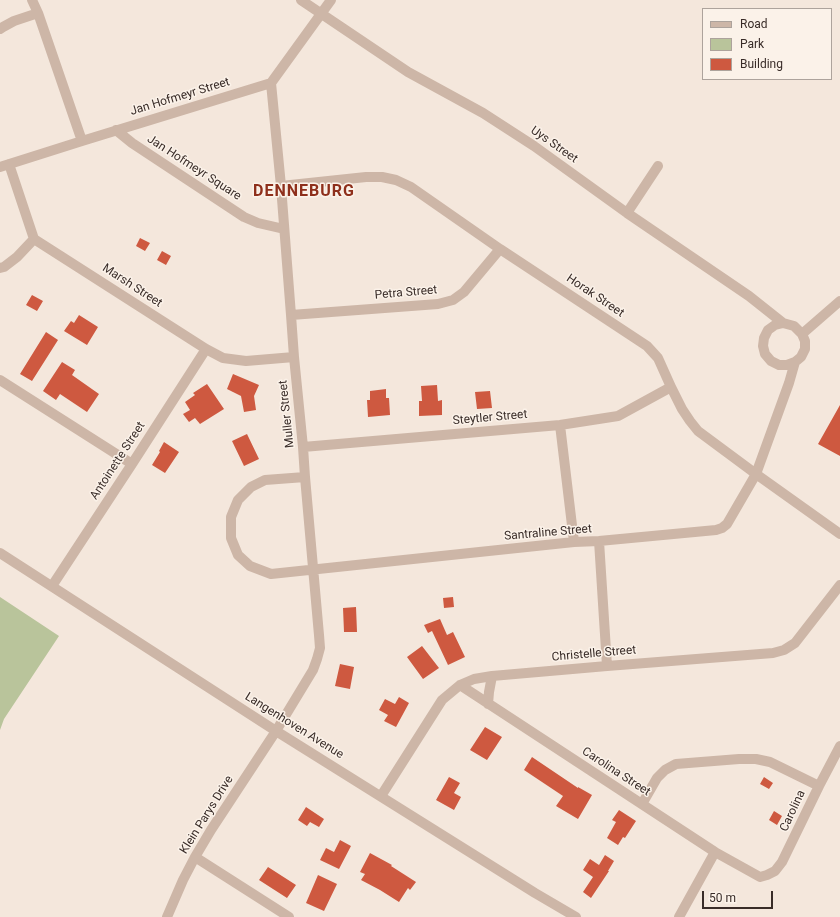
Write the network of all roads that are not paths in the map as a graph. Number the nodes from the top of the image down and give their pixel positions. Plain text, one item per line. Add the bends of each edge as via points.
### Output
1 (32, 0) edge
2 (301, 0) edge
3 (331, 0) edge
4 (38, 13) junction
5 (322, 14) junction
6 (0, 29) edge
7 (271, 83) junction
8 (116, 130) junction
9 (82, 140) junction
10 (5, 166) edge
11 (658, 166) dead end
12 (281, 186) junction
13 (627, 213) junction
14 (284, 229) junction
15 (34, 239) junction
16 (500, 249) junction
17 (0, 268) edge
18 (840, 301) edge
19 (291, 315) junction
20 (783, 323) junction
21 (802, 334) junction
22 (206, 349) junction
23 (294, 357) junction
24 (795, 362) junction
25 (0, 380) edge
26 (671, 387) junction
27 (560, 425) junction
28 (303, 446) junction
29 (132, 464) junction
30 (756, 474) junction
31 (305, 477) junction
32 (840, 534) edge
33 (599, 541) junction
34 (574, 542) junction
35 (0, 553) edge
36 (313, 570) junction
37 (52, 586) junction
38 (840, 586) edge
39 (607, 666) junction
40 (492, 676) junction
41 (460, 685) junction
42 (488, 704) junction
43 (276, 731) junction
44 (840, 746) edge
45 (819, 786) junction
46 (381, 796) junction
47 (642, 804) junction
48 (715, 852) junction
49 (195, 857) junction
50 (760, 877) joint
51 (167, 917) edge
52 (289, 917) edge
53 (576, 917) edge
54 (679, 917) edge

1 - 4 street
2 - 5 street, Uys Street
3 - 5 street
4 - 6 street
4 - 9 street
5 - 7 street
5 - 13 street, Uys Street via 408,72 483,113 534,146
7 - 8 street, Jan Hofmeyr Street
7 - 12 street, Muller Street
8 - 9 street, Jan Hofmeyr Street
8 - 14 street, Jan Hofmeyr Square via 244,216 258,223
9 - 10 street, Jan Hofmeyr Street
10 - 15 street
11 - 13 street
12 - 14 street, Muller Street
12 - 16 street, Horak Street via 366,177 396,180 411,187
13 - 20 street, Uys Street via 749,296
14 - 19 street, Muller Street
15 - 17 street
15 - 22 street, Marsh Street
16 - 19 street, Petra Street via 464,292 453,300 438,304
16 - 26 street, Horak Street via 647,346 658,358
18 - 21 street
19 - 23 street, Muller Street
20 - 21 street via 794,326
20 - 24 street via 768,330 763,346 771,361 779,365
21 - 24 street via 805,349
22 - 23 street, Marsh Street via 223,358 246,361
22 - 29 street, Antoinette Street
23 - 28 street, Muller Street
24 - 30 street
25 - 29 street
26 - 27 street, Steytler Street via 618,416
26 - 30 street, Horak Street via 682,409 698,431
27 - 28 street, Steytler Street
27 - 34 street
28 - 31 street, Muller Street
29 - 37 street, Antoinette Street
30 - 32 street, Horak Street
30 - 33 street, Santraline Street via 727,524 722,528
31 - 36 street, Muller Street
31 - 36 street via 265,480 251,487 238,500 231,518 231,538 238,555 250,566 271,574
33 - 34 street, Santraline Street
33 - 39 street
34 - 36 street, Santraline Street
35 - 37 street, Langenhoven Avenue
36 - 43 street, Muller Street via 320,648 313,670
37 - 43 street, Langenhoven Avenue
38 - 39 street, Christelle Street via 795,643 784,650
39 - 40 street, Christelle Street
40 - 41 street, Christelle Street
40 - 42 street
41 - 42 street, Carolina Street
41 - 46 street, Christelle Street via 442,700
42 - 47 street, Carolina Street
43 - 46 street, Langenhoven Avenue
43 - 49 street, Klein Parys Drive
44 - 45 street, Carolina
45 - 47 street via 770,762 756,759 676,764 657,778
45 - 50 street, Carolina via 782,862 775,871
46 - 53 street, Langenhoven Avenue
47 - 48 street, Carolina Street
48 - 50 street, Carolina Street
48 - 54 street
49 - 51 street, Klein Parys Drive
49 - 52 street

